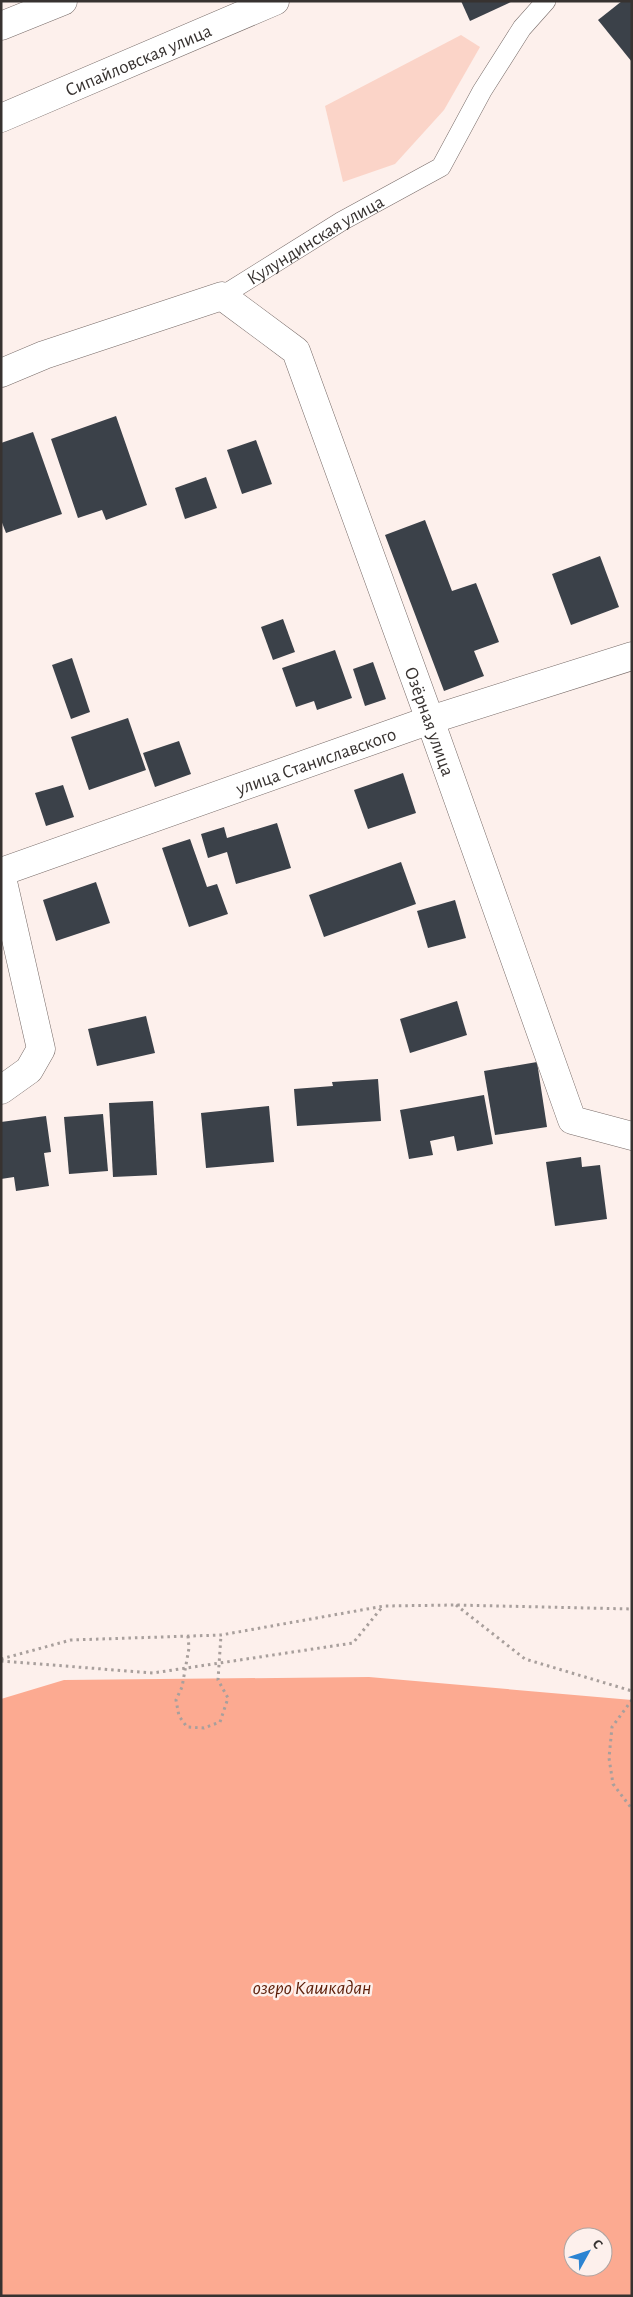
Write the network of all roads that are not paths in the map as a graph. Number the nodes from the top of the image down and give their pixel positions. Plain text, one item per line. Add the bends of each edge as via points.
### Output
1 (64, 1) edge
2 (274, 1) edge
3 (546, 1) edge
4 (1, 26) edge
5 (1, 118) edge
6 (222, 296) junction
7 (1, 373) edge
8 (632, 656) edge
9 (430, 720) junction
10 (1, 872) edge
11 (1, 1090) edge
12 (632, 1136) edge

1 - 4 street
2 - 5 street, Сипайловская улица
3 - 6 lane, Кулундинская улица via 522,28 482,91 441,167 342,221
6 - 7 street, Кулундинская улица via 44,355
6 - 9 street, Озёрная улица via 296,351
8 - 9 street, улица Станиславского
9 - 10 street, улица Станиславского
9 - 12 street, Озёрная улица via 572,1120
10 - 11 street via 41,1049 29,1070

